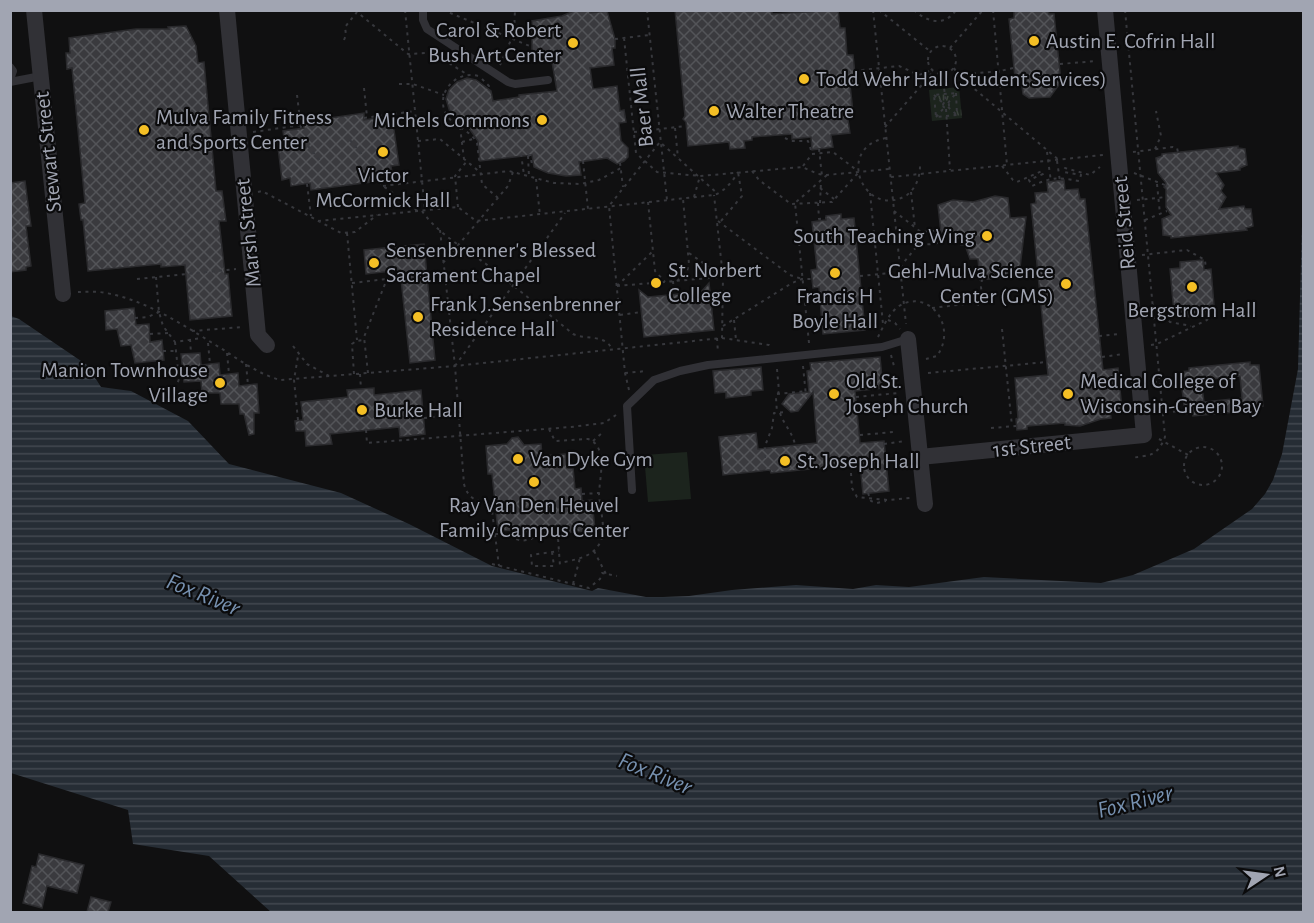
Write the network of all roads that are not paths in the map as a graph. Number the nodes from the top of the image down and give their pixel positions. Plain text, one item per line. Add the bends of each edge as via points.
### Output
1 (34, 10) edge
2 (227, 10) edge
3 (423, 10) edge
4 (1105, 10) edge
5 (10, 67) edge
6 (41, 76) junction
7 (10, 80) edge
8 (548, 80) dead end
9 (63, 294) road end
10 (908, 339) joint
11 (267, 345) dead end
12 (1144, 435) joint
13 (920, 457) junction
14 (632, 490) dead end
15 (925, 500) road end

1 - 6 street, Stewart Street
2 - 11 street, Marsh Street via 258,335
3 - 8 lane via 427,29 508,82
4 - 12 street, Reid Street
5 - 7 lane
6 - 7 lane
6 - 9 street, Stewart Street
10 - 13 street
10 - 14 lane via 882,347 708,365 663,376 648,384 630,404
12 - 13 street, 1st Street
13 - 15 street

